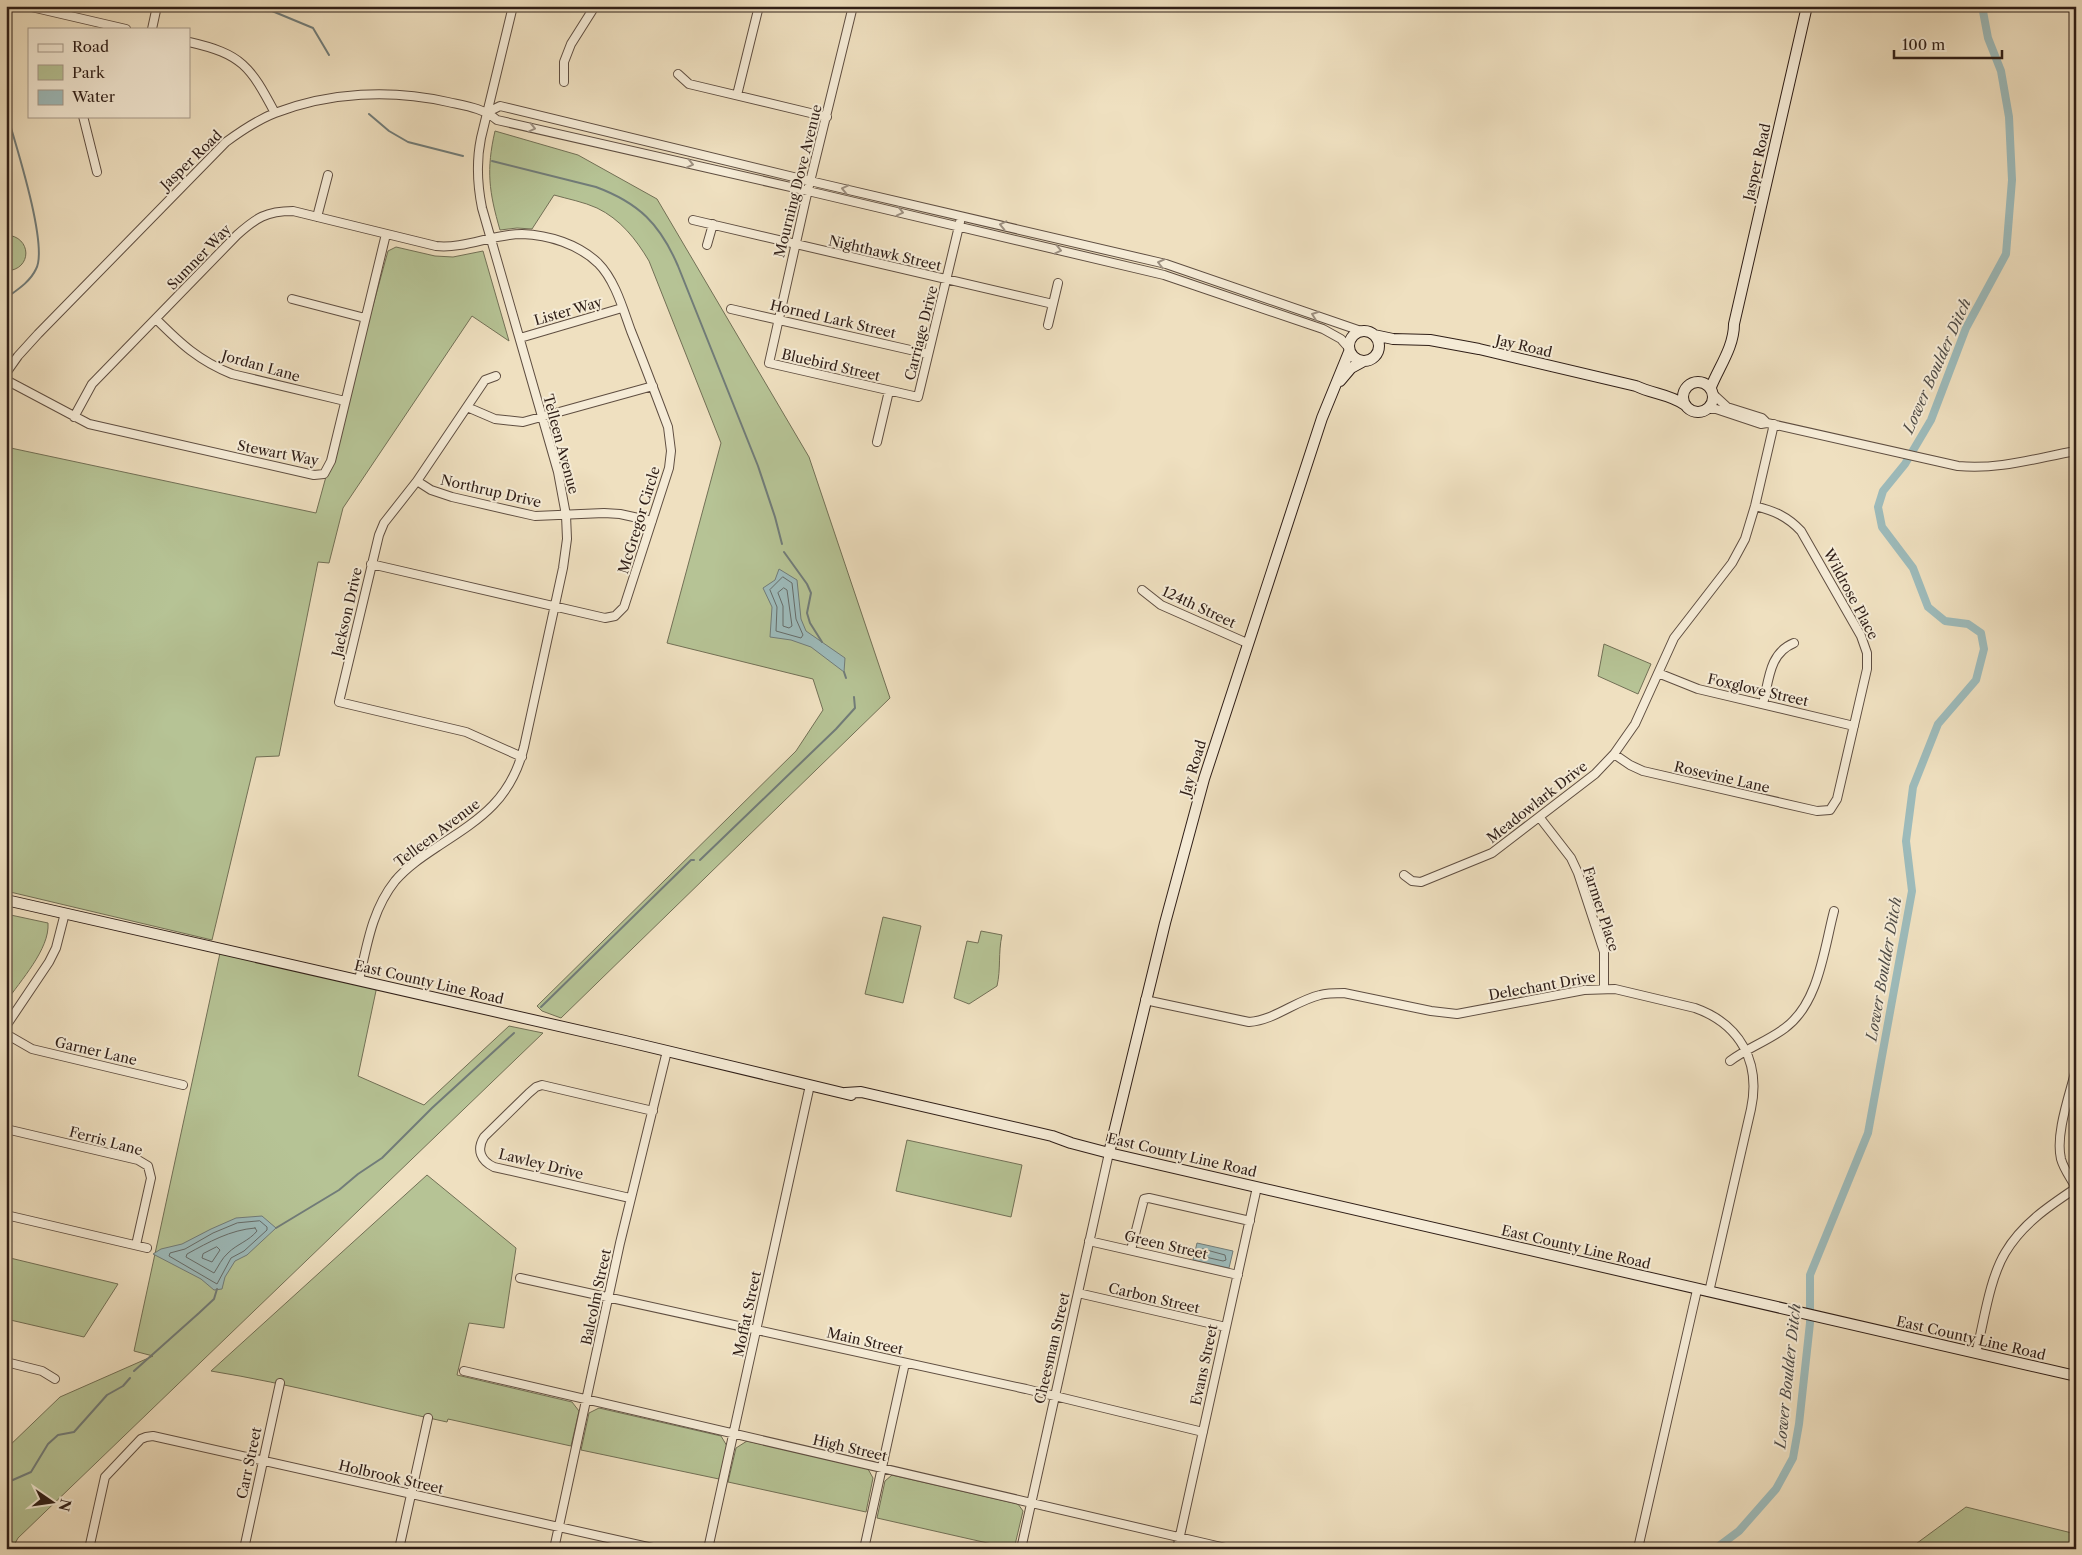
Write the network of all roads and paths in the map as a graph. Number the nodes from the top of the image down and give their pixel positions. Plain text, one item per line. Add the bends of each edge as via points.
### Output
1 (28, 6) edge
2 (157, 6) edge
3 (513, 6) edge
4 (595, 6) edge
5 (759, 6) edge
6 (854, 6) edge
7 (1807, 6) edge
8 (122, 28) edge
9 (152, 28) edge
10 (190, 42) edge
11 (678, 74) dead end
12 (564, 82) dead end
13 (737, 95) junction
14 (488, 112) junction
15 (275, 113) junction
16 (827, 117) junction
17 (84, 118) edge
18 (97, 172) dead end
19 (328, 175) dead end
20 (810, 181) junction
21 (808, 191) junction
22 (962, 215) junction
23 (317, 217) junction
24 (693, 220) dead end
25 (712, 224) junction
26 (959, 226) junction
27 (386, 234) junction
28 (491, 238) junction
29 (795, 244) junction
30 (1089, 245) junction
31 (707, 246) dead end
32 (1086, 256) junction
33 (946, 280) junction
34 (1058, 283) dead end
35 (292, 299) dead end
36 (1053, 304) junction
37 (622, 308) junction
38 (731, 309) dead end
39 (366, 318) junction
40 (156, 319) junction
41 (778, 320) junction
42 (1734, 324) junction
43 (1048, 325) dead end
44 (1361, 331) junction
45 (1374, 334) junction
46 (520, 338) junction
47 (1406, 340) junction
48 (1349, 350) junction
49 (928, 354) junction
50 (1377, 355) junction
51 (1362, 362) junction
52 (769, 363) joint
53 (6, 372) edge
54 (496, 376) dead end
55 (6, 380) edge
56 (1692, 383) junction
57 (653, 386) junction
58 (1636, 386) junction
59 (889, 391) junction
60 (1712, 391) junction
61 (918, 397) joint
62 (1329, 399) junction
63 (345, 401) junction
64 (1685, 405) junction
65 (467, 407) junction
66 (1708, 409) junction
67 (74, 417) junction
68 (542, 418) junction
69 (1770, 423) junction
70 (877, 442) dead end
71 (2076, 451) edge
72 (417, 481) junction
73 (1755, 506) junction
74 (566, 515) junction
75 (652, 521) junction
76 (371, 564) junction
77 (1142, 590) dead end
78 (555, 606) junction
79 (1247, 643) junction
80 (1794, 643) dead end
81 (1658, 673) junction
82 (1763, 704) junction
83 (1854, 726) junction
84 (1614, 754) junction
85 (522, 756) junction
86 (1830, 810) joint
87 (1540, 818) junction
88 (1404, 876) dead end
89 (6, 900) edge
90 (1834, 911) dead end
91 (65, 913) junction
92 (359, 980) junction
93 (1604, 988) junction
94 (1145, 1000) junction
95 (6, 1026) edge
96 (6, 1034) edge
97 (1746, 1050) junction
98 (667, 1051) junction
99 (1730, 1061) dead end
100 (2076, 1069) edge
101 (184, 1085) dead end
102 (810, 1085) junction
103 (653, 1111) junction
104 (6, 1129) edge
105 (1109, 1153) junction
106 (1257, 1187) junction
107 (2076, 1188) edge
108 (630, 1198) junction
109 (6, 1215) edge
110 (1250, 1221) junction
111 (1089, 1241) junction
112 (136, 1245) junction
113 (148, 1248) dead end
114 (1131, 1250) junction
115 (1238, 1275) junction
116 (520, 1278) dead end
117 (1697, 1290) junction
118 (1708, 1292) junction
119 (1078, 1293) junction
120 (608, 1298) junction
121 (1226, 1327) junction
122 (756, 1330) junction
123 (1976, 1352) junction
124 (6, 1362) edge
125 (905, 1363) junction
126 (464, 1372) dead end
127 (2076, 1376) edge
128 (55, 1379) dead end
129 (280, 1383) dead end
130 (1054, 1396) junction
131 (586, 1400) junction
132 (428, 1418) dead end
133 (1202, 1432) junction
134 (734, 1434) junction
135 (263, 1461) junction
136 (882, 1468) junction
137 (412, 1494) junction
138 (1031, 1502) junction
139 (558, 1527) junction
140 (1179, 1536) junction
141 (1639, 1544) dead end
142 (88, 1549) edge
143 (244, 1549) edge
144 (399, 1549) edge
145 (554, 1549) edge
146 (657, 1549) edge
147 (708, 1549) edge
148 (864, 1549) edge
149 (1021, 1549) edge
150 (1177, 1549) edge
151 (1230, 1549) edge

1 - 8 street
2 - 9 street
3 - 14 street, Telleen Avenue
4 - 12 street via 571,44 564,62
5 - 13 street
6 - 16 street, Mourning Dove Avenue
7 - 42 main road, Jasper Road
10 - 15 street via 224,52 241,62 259,83
11 - 13 street via 689,84
13 - 16 street
14 - 15 street, Jasper Road via 406,95 368,94 336,97
14 - 20 street via 500,106
14 -> 21 street via 497,120
14 - 28 street, Telleen Avenue via 477,169 482,208
15 - 53 street, Jasper Road via 242,130 210,157 38,334
16 - 20 street, Mourning Dove Avenue
17 - 18 street
19 - 23 street
20 - 21 street, Mourning Dove Avenue
22 -> 20 street
21 -> 26 street
21 - 29 street, Mourning Dove Avenue
22 - 26 street, Carriage Drive
30 -> 22 street
23 - 27 street, Sumner Way
23 - 40 street, Sumner Way via 276,211 257,218
24 - 25 street, Nighthawk Street
25 - 29 street, Nighthawk Street
25 - 31 street
26 -> 32 street
26 - 33 street, Carriage Drive
27 - 28 street, McGregor Circle via 446,247
27 - 39 street, Stewart Way
28 - 37 street, McGregor Circle via 524,234 572,245 599,264 613,285
28 - 46 street, Telleen Avenue
29 - 33 street, Nighthawk Street
29 - 41 street, Mourning Dove Avenue
30 - 32 street
44 -> 30 street via 1183,269
32 - 48 street via 1216,291 1323,329 1341,339
33 - 36 street, Nighthawk Street
33 - 49 street, Carriage Drive
34 - 36 street
35 - 39 street
36 - 43 street
37 - 46 street, Lister Way
37 - 57 street, McGregor Circle
38 - 41 street, Horned Lark Street
39 - 63 street, Stewart Way
40 - 63 street, Jordan Lane via 198,358 216,368
40 - 67 street, Sumner Way via 92,384
41 - 49 street, Horned Lark Street
41 - 52 street, Mourning Dove Avenue
42 - 56 main road, Jasper Road via 1712,370 1703,379
42 - 60 main road, Jasper Road via 1730,345
44 - 45 main road
44 - 48 main road via 1350,339
45 - 47 main road, Jay Road
45 - 50 main road via 1378,342
46 - 68 street, Telleen Avenue
47 - 50 main road, Jay Road
47 - 58 main road, Jay Road via 1430,340 1479,349
48 - 51 main road via 1354,359
48 - 62 main road, Jay Road
49 - 61 street, Carriage Drive
50 - 51 main road
51 - 62 main road, Jay Road via 1346,372
52 - 59 street, Bluebird Street
54 - 65 street, Jackson Drive via 485,380
55 - 67 street
56 - 58 main road, Jay Road via 1674,390
56 - 60 main road via 1704,382
56 - 64 main road via 1683,397
57 - 68 street
57 - 75 street, McGregor Circle via 668,427 671,451 669,468
58 - 64 main road, Jay Road via 1669,396
59 - 61 street, Bluebird Street
59 - 70 street
60 - 66 main road via 1713,402
60 - 69 street via 1727,407
62 - 79 main road, Jay Road
63 - 67 street, Stewart Way via 331,461 324,474 314,475 89,424
64 - 66 main road via 1695,412
65 - 68 street via 508,422
65 - 72 street, Jackson Drive
66 - 69 street via 1761,424
68 - 74 street, Telleen Avenue via 558,472
69 - 71 street via 1958,466 1991,467
69 - 73 street, Meadowlark Drive
72 - 74 street, Northrup Drive via 431,490 461,500 535,516
72 - 76 street, Jackson Drive via 384,523
73 - 81 street, Meadowlark Drive via 1745,539 1732,563 1674,638
73 - 83 street, Wildrose Place via 1777,512 1801,531 1861,636 1867,652 1867,668
74 - 75 street, Northrup Drive via 604,512
74 - 78 street, Telleen Avenue via 565,552
75 - 78 street, McGregor Circle via 627,600 620,612 605,618
76 - 78 street, McGregor Circle
76 - 85 street, Jackson Drive via 339,702 466,732
77 - 79 street, 124th Street via 1161,605
78 - 85 street, Telleen Avenue
79 - 94 main road, Jay Road via 1196,804
80 - 82 street via 1777,655
81 - 82 street, Foxglove Street via 1698,689
81 - 84 street, Meadowlark Drive via 1635,724
82 - 83 street, Foxglove Street
83 - 86 street, Wildrose Place via 1837,799
84 - 86 street, Rosevine Lane via 1643,771 1817,811
84 - 87 street, Meadowlark Drive via 1595,774
85 - 92 street, Telleen Avenue via 506,789 480,819 412,864 396,880 374,918
87 - 88 street, Meadowlark Drive via 1492,853 1470,864 1421,882
87 - 93 street, Farmer Place via 1571,858 1578,873 1604,952
89 - 91 main road, East County Line Road
90 - 97 street via 1813,990 1804,1009 1786,1028
91 - 92 main road, East County Line Road
91 - 95 street via 49,962
92 - 98 main road, East County Line Road
93 - 94 street, Delechant Drive via 1457,1014 1344,994 1319,995 1263,1020 1249,1022
93 - 97 street, Delechant Drive via 1707,1012 1734,1032
94 - 105 main road, Jay Road
96 - 101 street, Garner Lane via 32,1049
97 - 99 street
97 - 118 street, Delechant Drive via 1753,1073 1754,1096
98 - 102 main road, East County Line Road
98 - 103 street, Balcolm Street
100 - 107 street via 2060,1136 2065,1170
102 - 105 main road, East County Line Road via 846,1093 861,1092 1052,1136
102 - 122 street, Moffat Street
103 - 108 street, Balcolm Street
103 - 108 street, Lawley Drive via 542,1085 529,1092 479,1146 483,1160 494,1167
104 - 112 street, Ferris Lane via 138,1160 148,1166 151,1178
105 - 106 main road, East County Line Road
105 - 111 street, Cheesman Street
106 - 110 street, Evans Street
106 - 117 main road, East County Line Road
107 - 123 street via 2022,1230 2005,1253 1994,1276
108 - 120 street, Balcolm Street
109 - 112 street
110 - 114 street via 1144,1199
110 - 115 street, Evans Street
111 - 114 street, Green Street
111 - 119 street, Cheesman Street
112 - 113 street
114 - 115 street, Green Street
115 - 121 street, Evans Street
116 - 120 street, Main Street
117 - 118 main road, East County Line Road
117 - 141 street
118 - 123 main road, East County Line Road
119 - 121 street, Carbon Street
119 - 130 street, Cheesman Street
120 - 122 street, Main Street
120 - 131 street, Balcolm Street
121 - 133 street, Evans Street
122 - 125 street, Main Street
122 - 134 street, Moffat Street
123 - 127 main road, East County Line Road
124 - 128 street via 42,1371
125 - 130 street, Main Street
125 - 136 street
126 - 131 street, High Street
129 - 135 street, Carr Street
130 - 133 street, Main Street
130 - 138 street, Cheesman Street
131 - 134 street, High Street
131 - 139 street, Balcolm Street
132 - 137 street
133 - 140 street, Evans Street
134 - 136 street, High Street
134 - 147 street, Moffat Street
135 - 137 street, Holbrook Street
135 - 142 street, Holbrook Street via 154,1436 141,1439 105,1477
135 - 143 street, Carr Street
136 - 138 street, High Street
136 - 148 street
137 - 139 street, Holbrook Street
137 - 144 street
138 - 140 street, High Street
138 - 149 street, Cheesman Street
139 - 145 street, Balcolm Street
139 - 146 street, Holbrook Street
140 - 150 street, Evans Street
140 - 151 street, High Street

